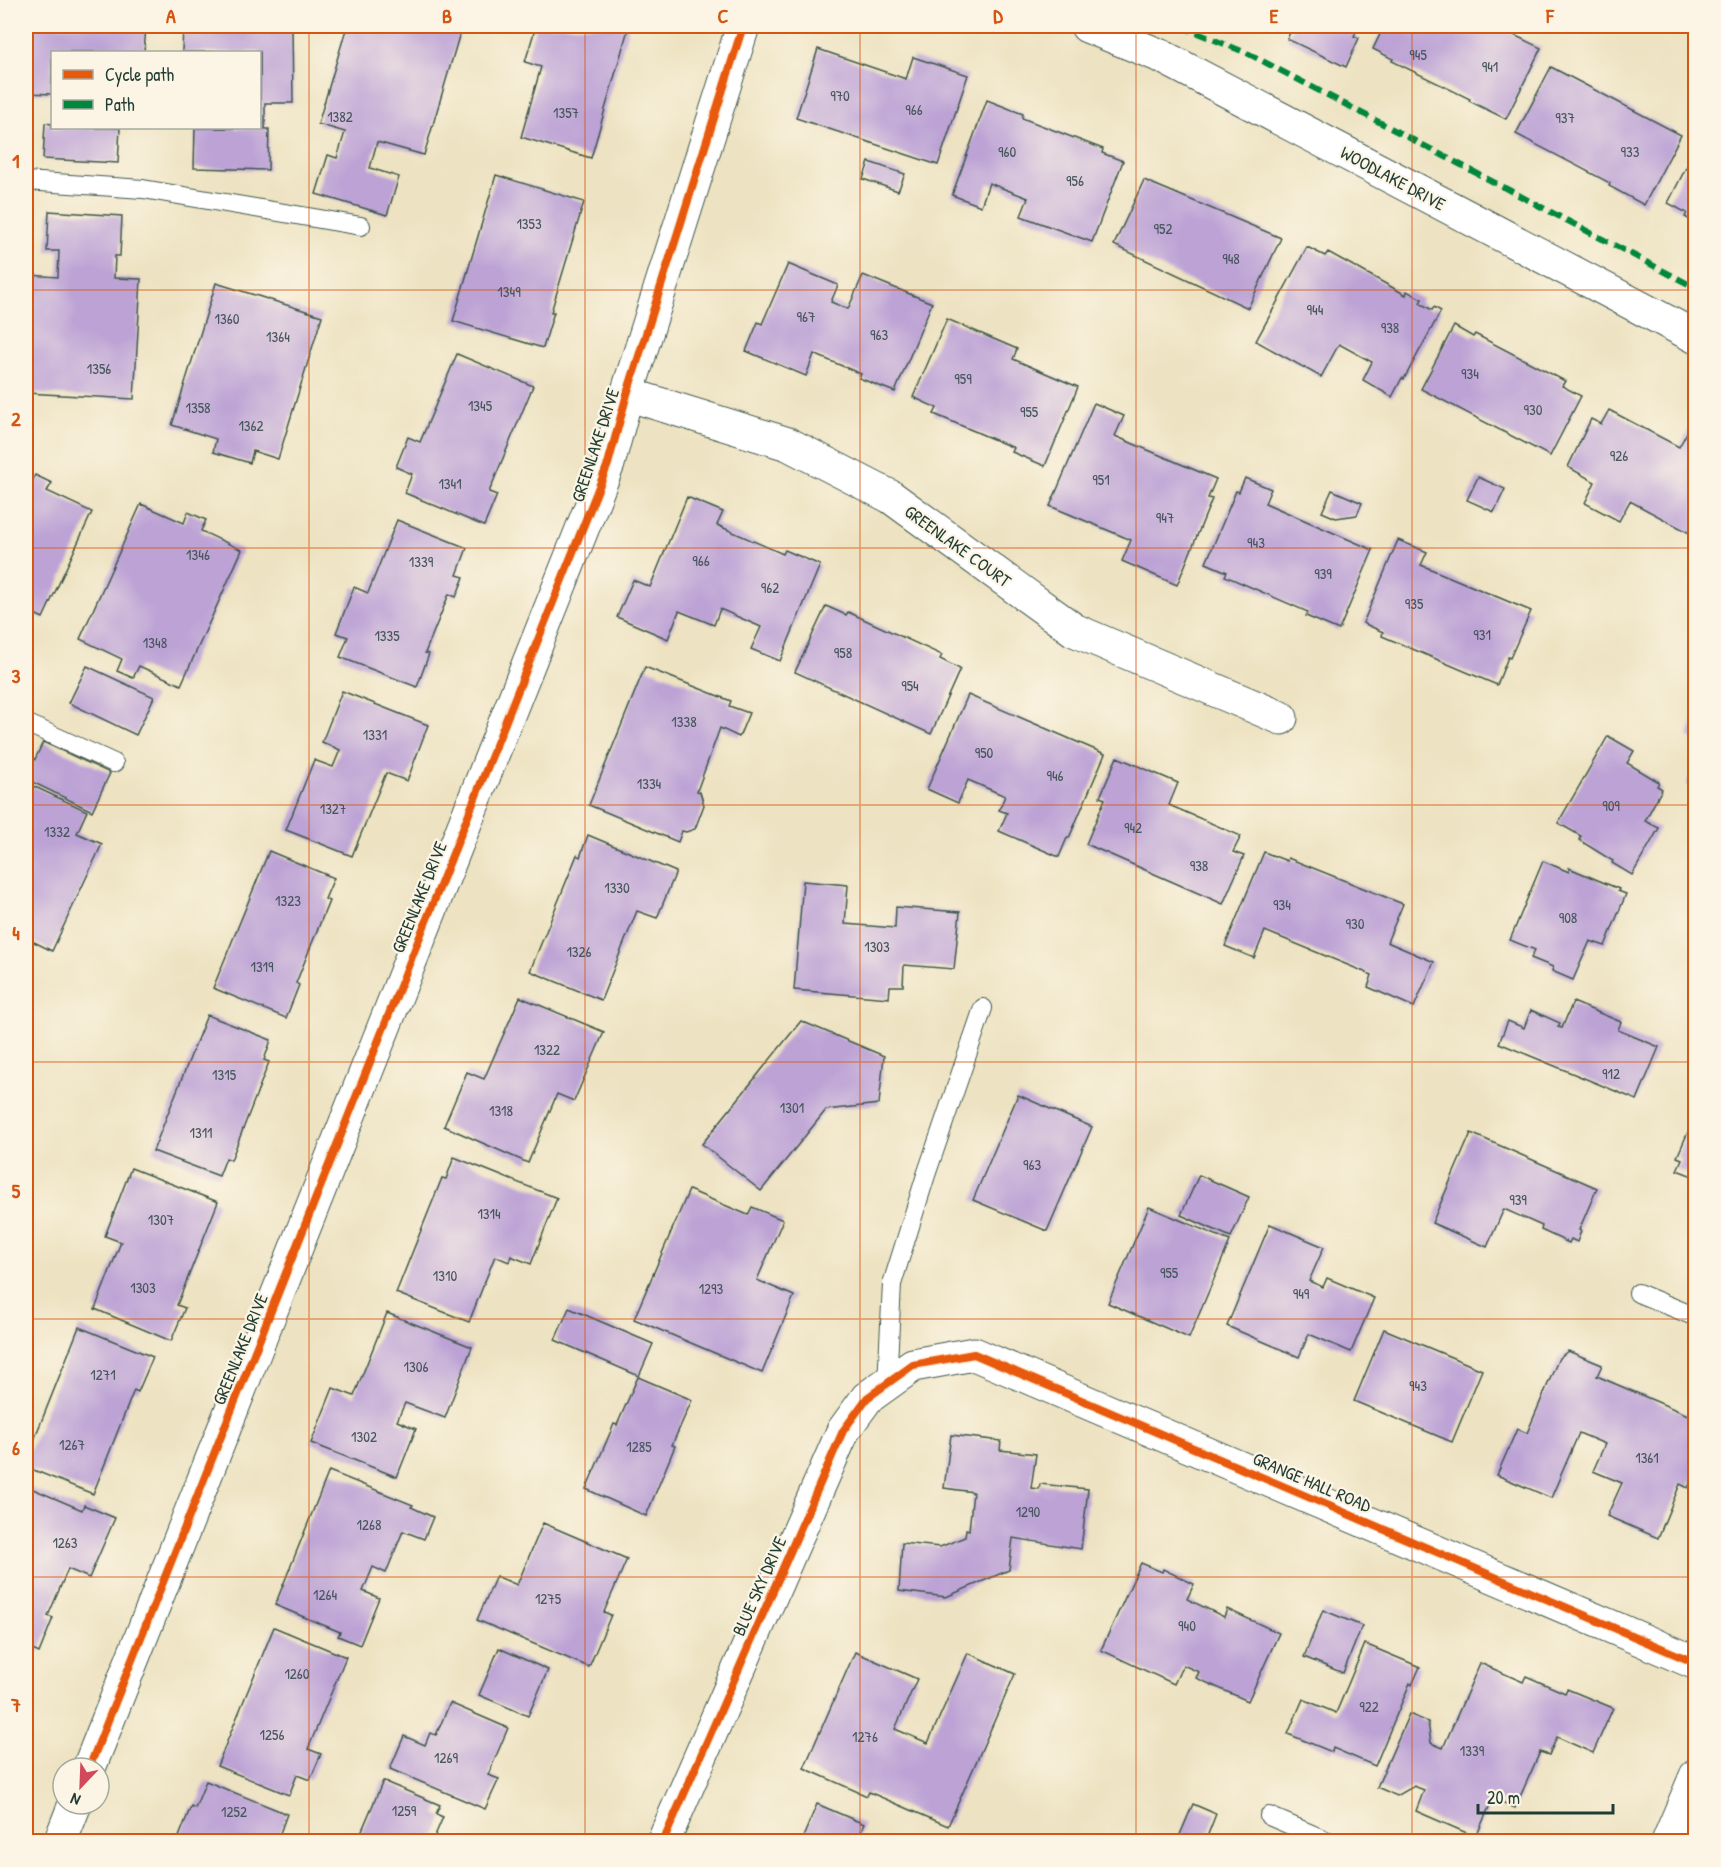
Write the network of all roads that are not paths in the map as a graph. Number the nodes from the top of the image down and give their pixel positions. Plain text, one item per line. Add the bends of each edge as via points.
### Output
1 (743, 26) edge
2 (1087, 26) edge
3 (26, 182) edge
4 (361, 226) dead end
5 (1695, 337) edge
6 (627, 394) junction
7 (1281, 718) dead end
8 (26, 723) edge
9 (114, 764) dead end
10 (983, 1008) dead end
11 (1638, 1293) dead end
12 (1695, 1317) edge
13 (913, 1365) joint
14 (887, 1384) junction
15 (1695, 1663) edge
16 (94, 1756) edge
17 (1695, 1776) edge
18 (70, 1816) edge
19 (1269, 1816) dead end
20 (60, 1842) edge
21 (663, 1842) edge
22 (1330, 1842) edge
23 (1668, 1842) edge

1 - 6 street, GREENLAKE DRIVE
2 - 5 street, WOODLAKE DRIVE via 1161,56
3 - 4 lane via 142,189
6 - 7 street, GREENLAKE COURT via 788,444 891,497 1074,630
6 - 16 street, GREENLAKE DRIVE via 604,475
8 - 9 lane
10 - 14 lane via 892,1284
11 - 12 lane
13 - 14 street, BLUE SKY DRIVE
13 - 15 street, GRANGE HALL ROAD via 975,1354
14 - 21 street, BLUE SKY DRIVE via 867,1398 843,1431
17 - 23 street
18 - 20 street
19 - 22 lane

